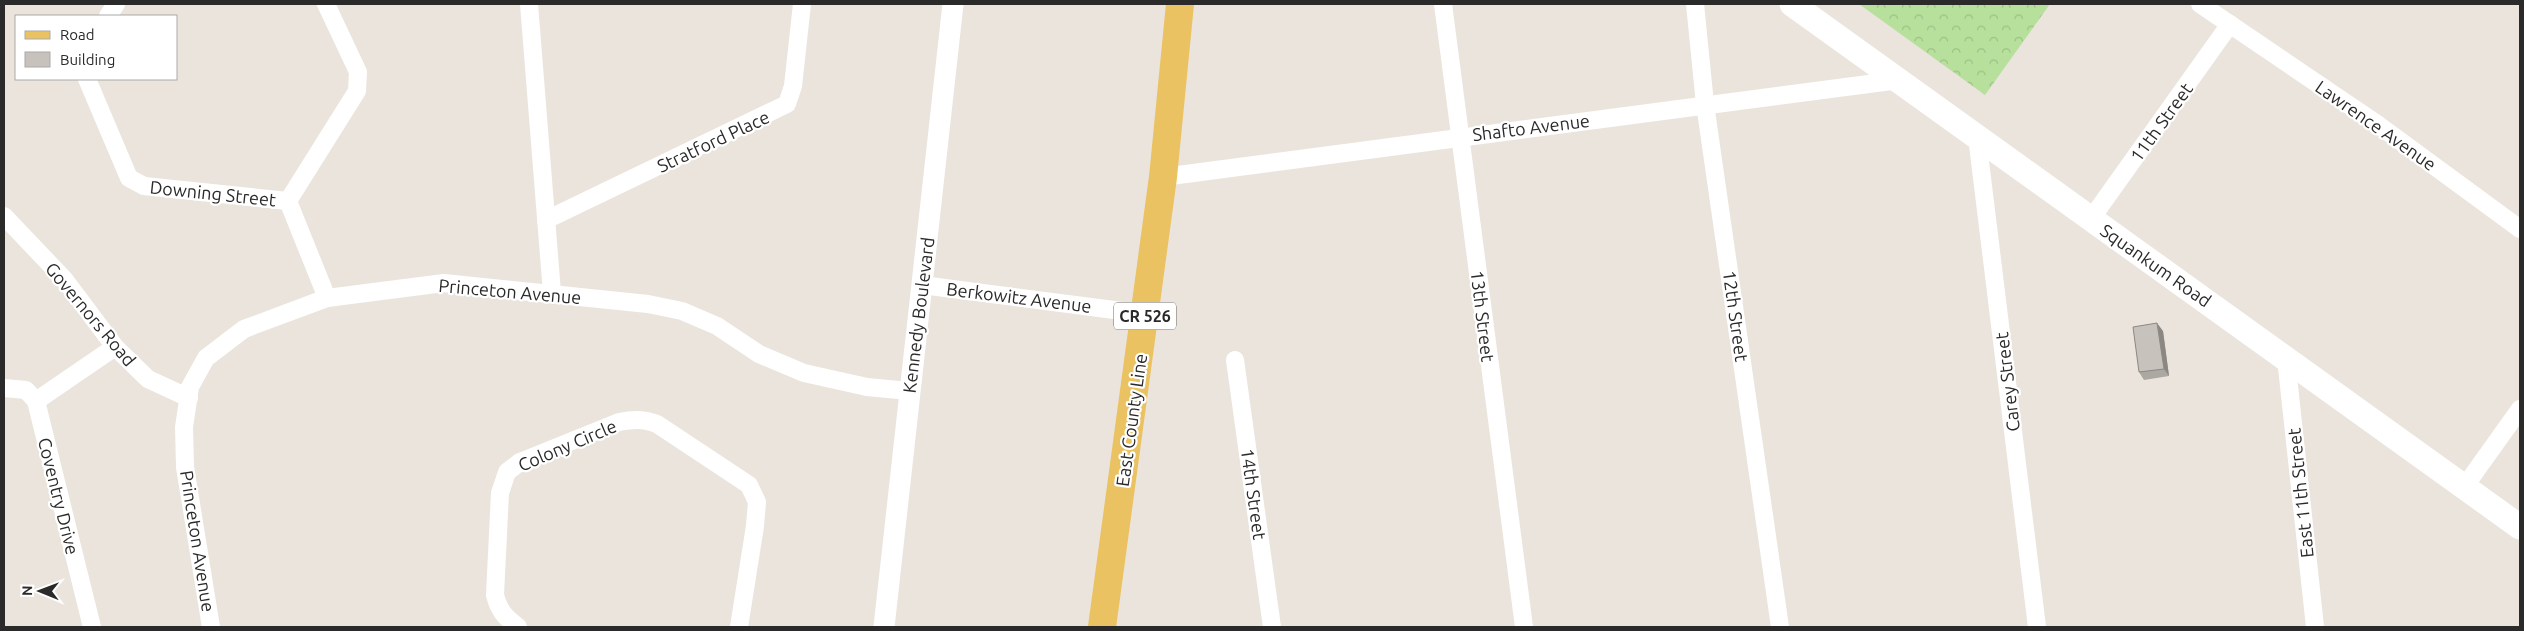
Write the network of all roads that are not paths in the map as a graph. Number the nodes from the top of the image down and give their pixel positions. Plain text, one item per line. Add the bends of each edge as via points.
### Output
1 (116, 4) edge
2 (326, 4) edge
3 (529, 4) edge
4 (802, 4) edge
5 (953, 4) edge
6 (1180, 4) edge
7 (1444, 4) edge
8 (1695, 4) edge
9 (1792, 4) edge
10 (2200, 4) edge
11 (109, 15) edge
12 (2230, 24) junction
13 (87, 80) edge
14 (1899, 80) junction
15 (1705, 104) junction
16 (1460, 136) junction
17 (1977, 137) junction
18 (1163, 176) junction
19 (288, 201) junction
20 (4, 216) edge
21 (2091, 219) junction
22 (546, 220) junction
23 (2520, 229) edge
24 (922, 285) junction
25 (552, 293) junction
26 (327, 298) junction
27 (1145, 314) junction
28 (115, 347) junction
29 (2286, 358) junction
30 (1235, 360) dead end
31 (4, 388) edge
32 (909, 391) junction
33 (189, 398) junction
34 (36, 401) junction
35 (2520, 408) edge
36 (2465, 486) junction
37 (2520, 527) edge
38 (92, 627) edge
39 (211, 627) edge
40 (518, 627) edge
41 (739, 627) edge
42 (884, 627) edge
43 (1102, 627) edge
44 (1272, 627) edge
45 (1524, 627) edge
46 (1780, 627) edge
47 (2038, 627) edge
48 (2315, 627) edge

1 - 11 street
2 - 19 street, Downing Street via 358,72 357,91
3 - 22 street
4 - 22 street, Stratford Place via 793,86 787,104
5 - 24 street, Kennedy Boulevard
6 - 18 main road, East County Line / CR 526
7 - 16 street, 13th Street
8 - 15 street, 12th Street
9 - 14 main road, Squankum Road
10 - 12 street
12 - 21 street, 11th Street
12 - 23 street, Lawrence Avenue via 2376,124
13 - 19 street, Downing Street via 124,168 135,183
14 - 15 street, Shafto Avenue
14 - 17 main road, Squankum Road
15 - 16 street, Shafto Avenue
15 - 46 street, 12th Street
16 - 18 street, Shafto Avenue
16 - 45 street, 13th Street
17 - 21 main road, Squankum Road
17 - 47 street, Carey Street
18 - 27 main road, East County Line / CR 526
19 - 26 street, Downing Street
20 - 28 street, Governors Road via 64,279
21 - 29 main road, Squankum Road
22 - 25 street
24 - 27 street, Berkowitz Avenue
24 - 32 street, Kennedy Boulevard
25 - 26 street, Princeton Avenue via 444,283
25 - 32 street, Princeton Avenue via 648,304 682,312 716,326 759,354 804,373 867,387
26 - 33 street, Princeton Avenue via 254,324 225,341 206,358 190,387
27 - 43 main road, East County Line / CR 526
28 - 33 street, Governors Road via 148,378
28 - 34 street
29 - 36 main road, Squankum Road
29 - 48 street, East 11th Street
30 - 44 street, 14th Street
31 - 34 street via 26,390
32 - 42 street, Kennedy Boulevard
33 - 39 street, Princeton Avenue via 184,427 185,467
34 - 38 street, Coventry Drive
35 - 36 street
36 - 37 main road, Squankum Road
40 - 41 street, Colony Circle via 504,617 495,595 500,493 507,472 520,462 619,422 645,419 749,485 757,502

